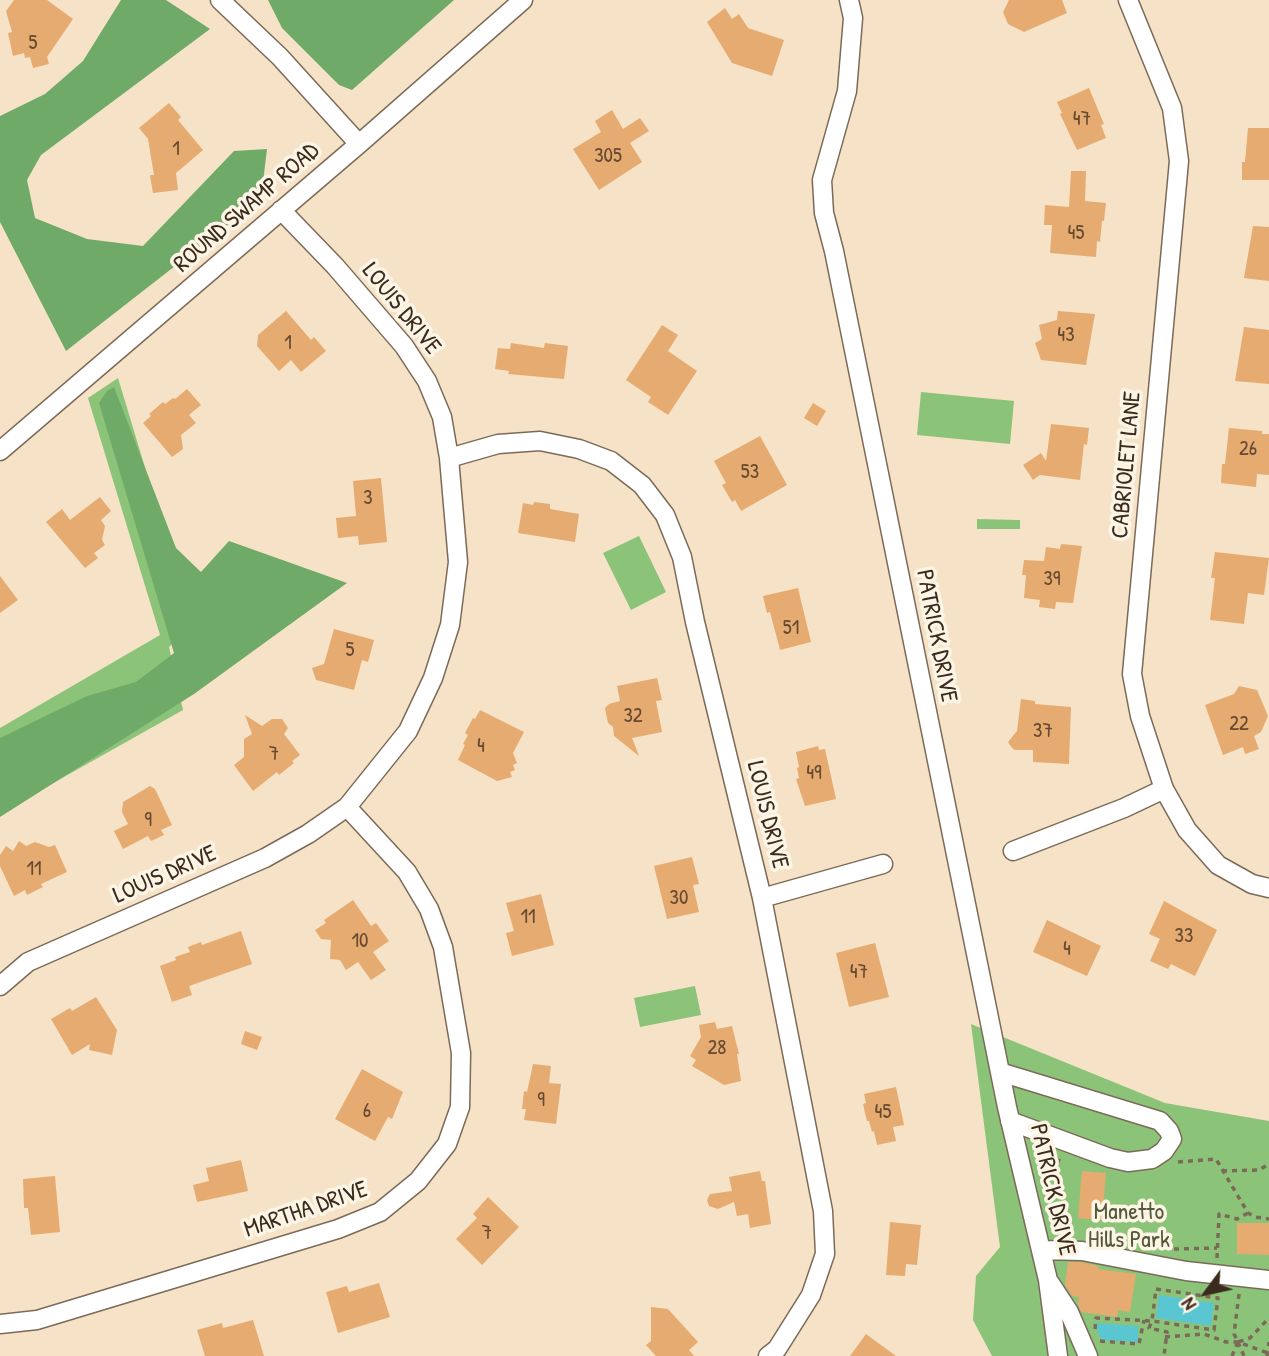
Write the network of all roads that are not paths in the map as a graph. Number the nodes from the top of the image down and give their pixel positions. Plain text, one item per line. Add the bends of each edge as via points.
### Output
1 (220, 0) edge
2 (523, 0) edge
3 (849, 0) edge
4 (1128, 0) edge
5 (359, 144) junction
6 (281, 210) junction
7 (0, 452) edge
8 (449, 458) junction
9 (1164, 789) junction
10 (347, 807) junction
11 (1013, 851) dead end
12 (883, 864) dead end
13 (1269, 888) edge
14 (762, 898) junction
15 (0, 986) edge
16 (999, 1072) junction
17 (1010, 1121) junction
18 (1041, 1250) junction
19 (1048, 1280) junction
20 (1269, 1280) edge
21 (0, 1324) edge
22 (768, 1356) edge
23 (1058, 1356) edge
24 (1088, 1356) edge

1 - 5 street via 280,57
2 - 5 street, ROUND SWAMP ROAD
3 - 16 street, PATRICK DRIVE via 853,18 848,91 822,180 824,213
4 - 9 street, CABRIOLET LANE via 1172,108 1179,161 1132,674 1140,716
5 - 6 street, ROUND SWAMP ROAD
6 - 7 street, ROUND SWAMP ROAD
6 - 8 street, LOUIS DRIVE via 404,346 442,417
8 - 10 street, LOUIS DRIVE via 458,562 450,625 433,678 408,731
8 - 14 street, LOUIS DRIVE via 508,444 540,442 579,449 611,461 642,485 665,516 682,557
9 - 11 street
9 - 13 street, CABRIOLET LANE via 1187,831 1219,865
10 - 15 street, LOUIS DRIVE via 265,858 28,962
10 - 21 street, MARTHA DRIVE via 407,872 429,909 443,947 461,1053 460,1107 447,1144 418,1181 380,1212 338,1229 37,1320
12 - 14 street
14 - 22 street, LOUIS DRIVE via 817,1171 825,1254 811,1295
16 - 17 street, PATRICK DRIVE
16 - 17 street via 1160,1121 1172,1139 1164,1152 1152,1159 1128,1162
17 - 18 street, PATRICK DRIVE
18 - 19 street, PATRICK DRIVE
18 - 20 street via 1082,1251 1186,1271
19 - 23 street
19 - 24 street via 1069,1312

